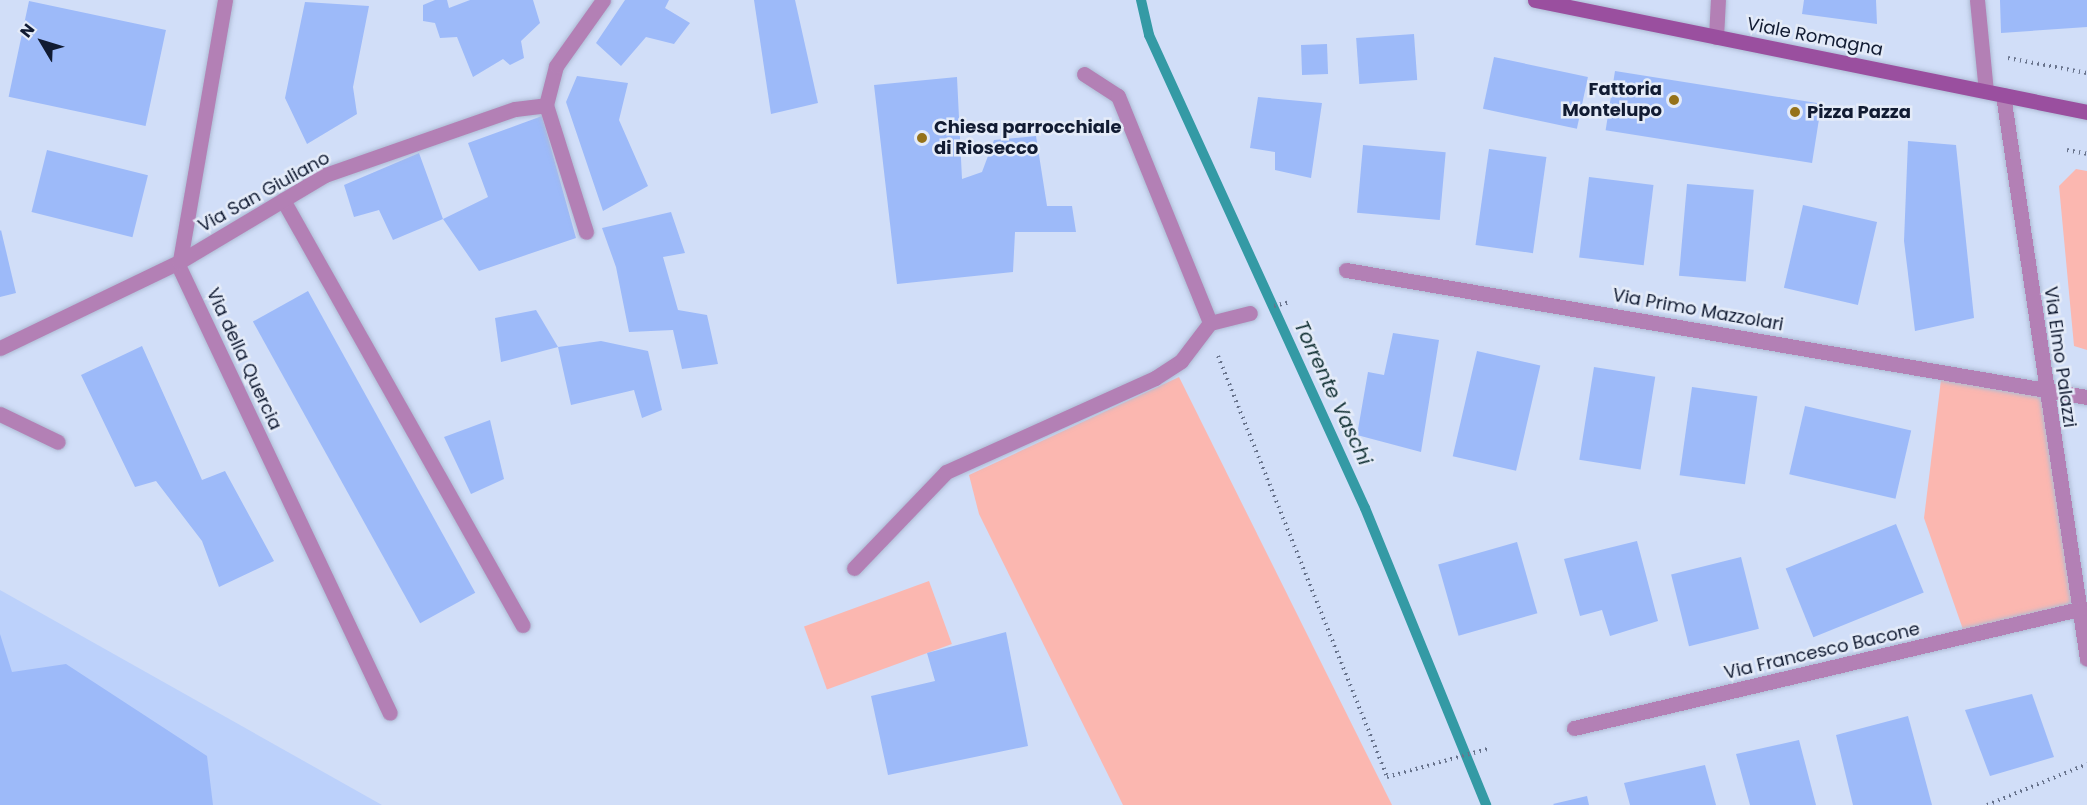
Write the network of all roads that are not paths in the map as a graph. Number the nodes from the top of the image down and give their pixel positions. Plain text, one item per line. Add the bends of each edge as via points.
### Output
1 (225, 0) edge
2 (603, 0) edge
3 (1535, 0) edge
4 (1718, 0) edge
5 (1977, 0) edge
6 (1716, 37) junction
7 (1084, 74) dead end
8 (1986, 92) junction
9 (2003, 95) junction
10 (546, 105) junction
11 (2087, 112) edge
12 (283, 200) junction
13 (586, 232) dead end
14 (179, 262) junction
15 (1346, 270) dead end
16 (1250, 313) dead end
17 (1210, 323) junction
18 (0, 348) edge
19 (2044, 389) junction
20 (2087, 397) edge
21 (0, 414) edge
22 (58, 442) dead end
23 (854, 568) dead end
24 (2079, 609) junction
25 (522, 625) dead end
26 (2087, 659) edge
27 (390, 713) dead end
28 (1574, 728) dead end

1 - 14 street
2 - 10 street via 556,66
3 - 6 main road, Viale Romagna
4 - 6 street
5 - 8 street
6 - 8 main road, Viale Romagna
7 - 17 street via 1118,96
8 - 9 main road, Viale Romagna
9 - 11 main road, Viale Romagna
9 - 19 street, Via Elmo Palazzi
10 - 12 street, Via San Giuliano via 515,108 358,163
10 - 13 street
12 - 14 street, Via San Giuliano
12 - 25 street
14 - 18 street, Via San Giuliano
14 - 27 street, Via della Quercia
15 - 19 street, Via Primo Mazzolari
16 - 17 street
17 - 23 street via 1181,361 1155,378 946,472
19 - 20 street, Via Primo Mazzolari
19 - 24 street, Via Elmo Palazzi
21 - 22 street
24 - 26 street, Via Elmo Palazzi
24 - 28 street, Via Francesco Bacone

